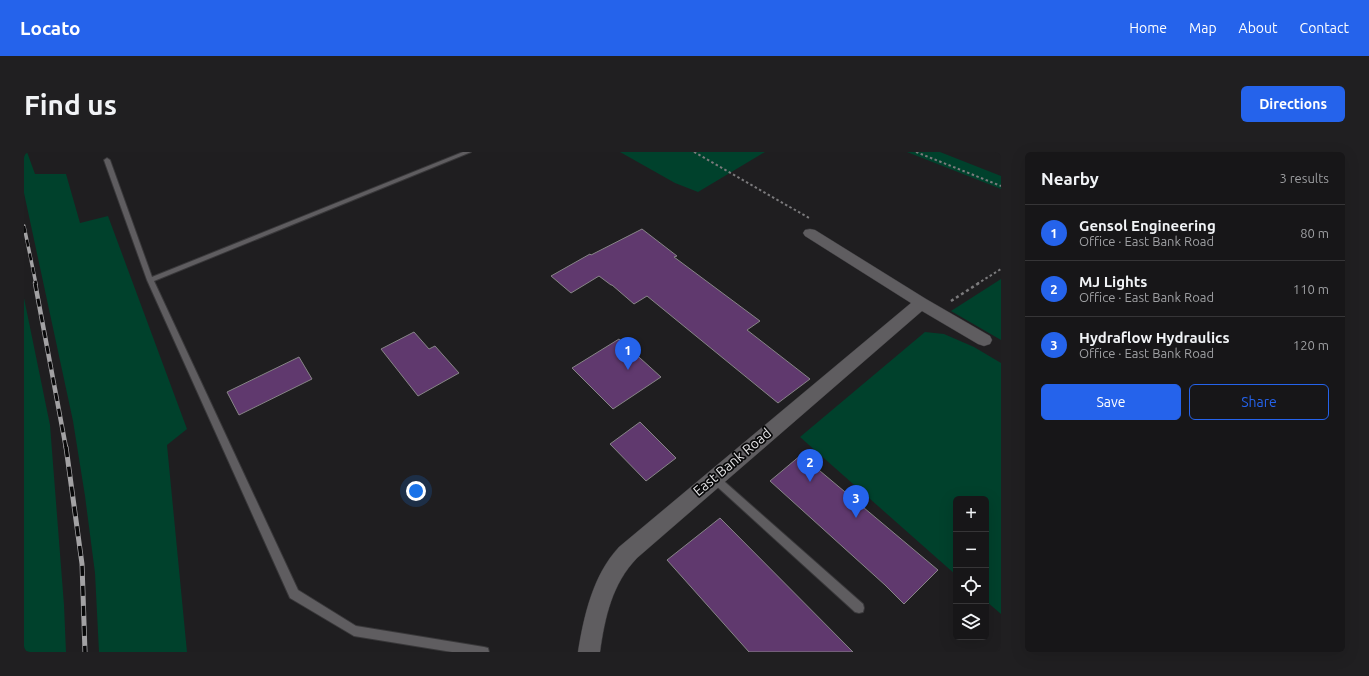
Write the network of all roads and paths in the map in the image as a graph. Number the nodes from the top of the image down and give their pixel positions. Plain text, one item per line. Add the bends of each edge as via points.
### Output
1 (468, 152) edge
2 (694, 152) edge
3 (916, 152) edge
4 (107, 160) dead end
5 (1001, 186) edge
6 (810, 233) joint
7 (1001, 268) edge
8 (150, 280) junction
9 (950, 302) dead end
10 (921, 303) junction
11 (984, 340) dead end
12 (714, 478) junction
13 (859, 608) dead end
14 (484, 652) edge
15 (589, 652) edge

1 - 8 lane
2 - 6 path via 817,222
3 - 5 path
4 - 8 lane
6 - 10 street
7 - 9 path
8 - 14 lane via 294,594 354,631
10 - 11 street
10 - 12 street, East Bank Road
12 - 13 lane
12 - 15 street, East Bank Road via 646,536 616,568 606,586 598,610

